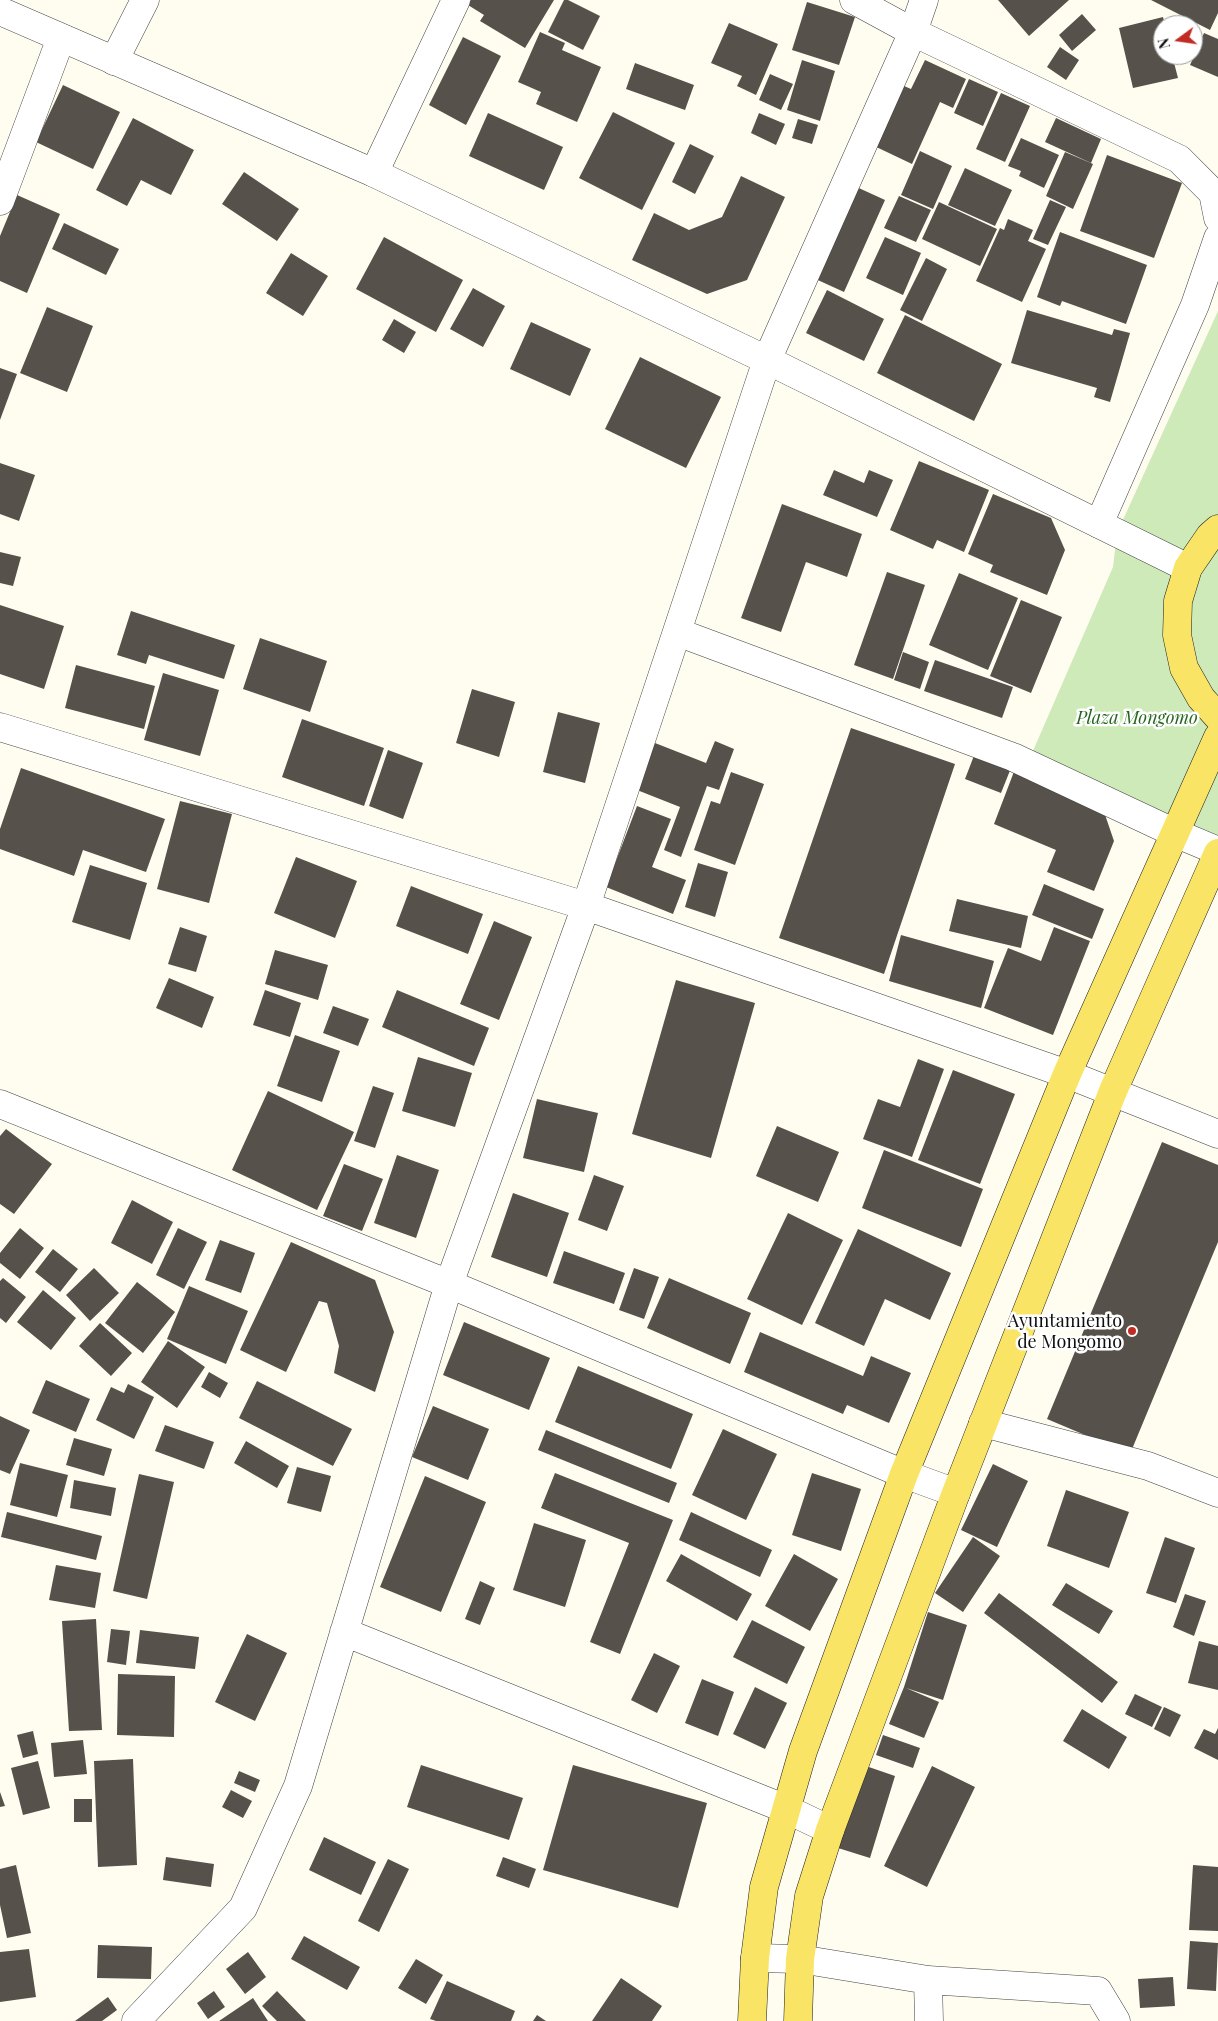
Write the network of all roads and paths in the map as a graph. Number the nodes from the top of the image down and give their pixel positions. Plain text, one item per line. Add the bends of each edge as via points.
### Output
1 (144, 0) edge
2 (456, 0) edge
3 (854, 0) edge
4 (924, 0) edge
5 (0, 11) edge
6 (913, 32) junction
7 (61, 38) junction
8 (114, 61) junction
9 (374, 173) junction
10 (0, 200) edge
11 (1218, 218) edge
12 (1218, 238) edge
13 (767, 360) junction
14 (1099, 524) junction
15 (1218, 529) edge
16 (1188, 568) junction
17 (677, 632) junction
18 (1218, 717) edge
19 (0, 727) edge
20 (1218, 736) edge
21 (1175, 833) junction
22 (1218, 852) edge
23 (586, 906) junction
24 (1067, 1074) junction
25 (1113, 1091) junction
26 (0, 1104) edge
27 (1218, 1134) edge
28 (449, 1284) junction
29 (984, 1423) junction
30 (904, 1474) junction
31 (956, 1493) junction
32 (1218, 1493) edge
33 (344, 1632) junction
34 (786, 1809) junction
35 (830, 1830) junction
36 (755, 1958) junction
37 (800, 1959) junction
38 (928, 1980) junction
39 (136, 2021) edge
40 (752, 2021) edge
41 (798, 2021) edge
42 (928, 2021) edge
43 (1116, 2021) edge

1 - 8 street
2 - 9 street
3 - 6 street
4 - 6 street
5 - 7 street
6 - 11 street via 1179,159 1212,193
6 - 13 street
7 - 8 street
7 - 10 street
8 - 9 street
9 - 13 street
12 - 14 street via 1195,305
13 - 14 street
13 - 17 street
14 - 16 street
15 - 16 main road
16 - 18 main road via 1178,601 1177,635 1184,668 1200,698
17 - 21 street via 1013,757
17 - 23 street
19 - 23 street
20 - 21 main road
21 - 22 street
21 - 24 main road
22 - 25 main road
23 - 24 street
23 - 28 street
24 - 25 street
24 - 30 main road
25 - 27 street
25 - 29 main road
26 - 28 street
28 - 30 street
28 - 33 street
29 - 31 main road
29 - 32 street via 1148,1466
30 - 31 street
30 - 34 main road via 803,1751
31 - 35 main road
33 - 34 street
33 - 39 street via 298,1786 242,1908
34 - 35 street
34 - 36 main road via 764,1887
35 - 37 main road via 809,1896
36 - 37 street
36 - 40 main road
37 - 38 street
37 - 41 main road
38 - 42 street
38 - 43 street via 1098,1991

